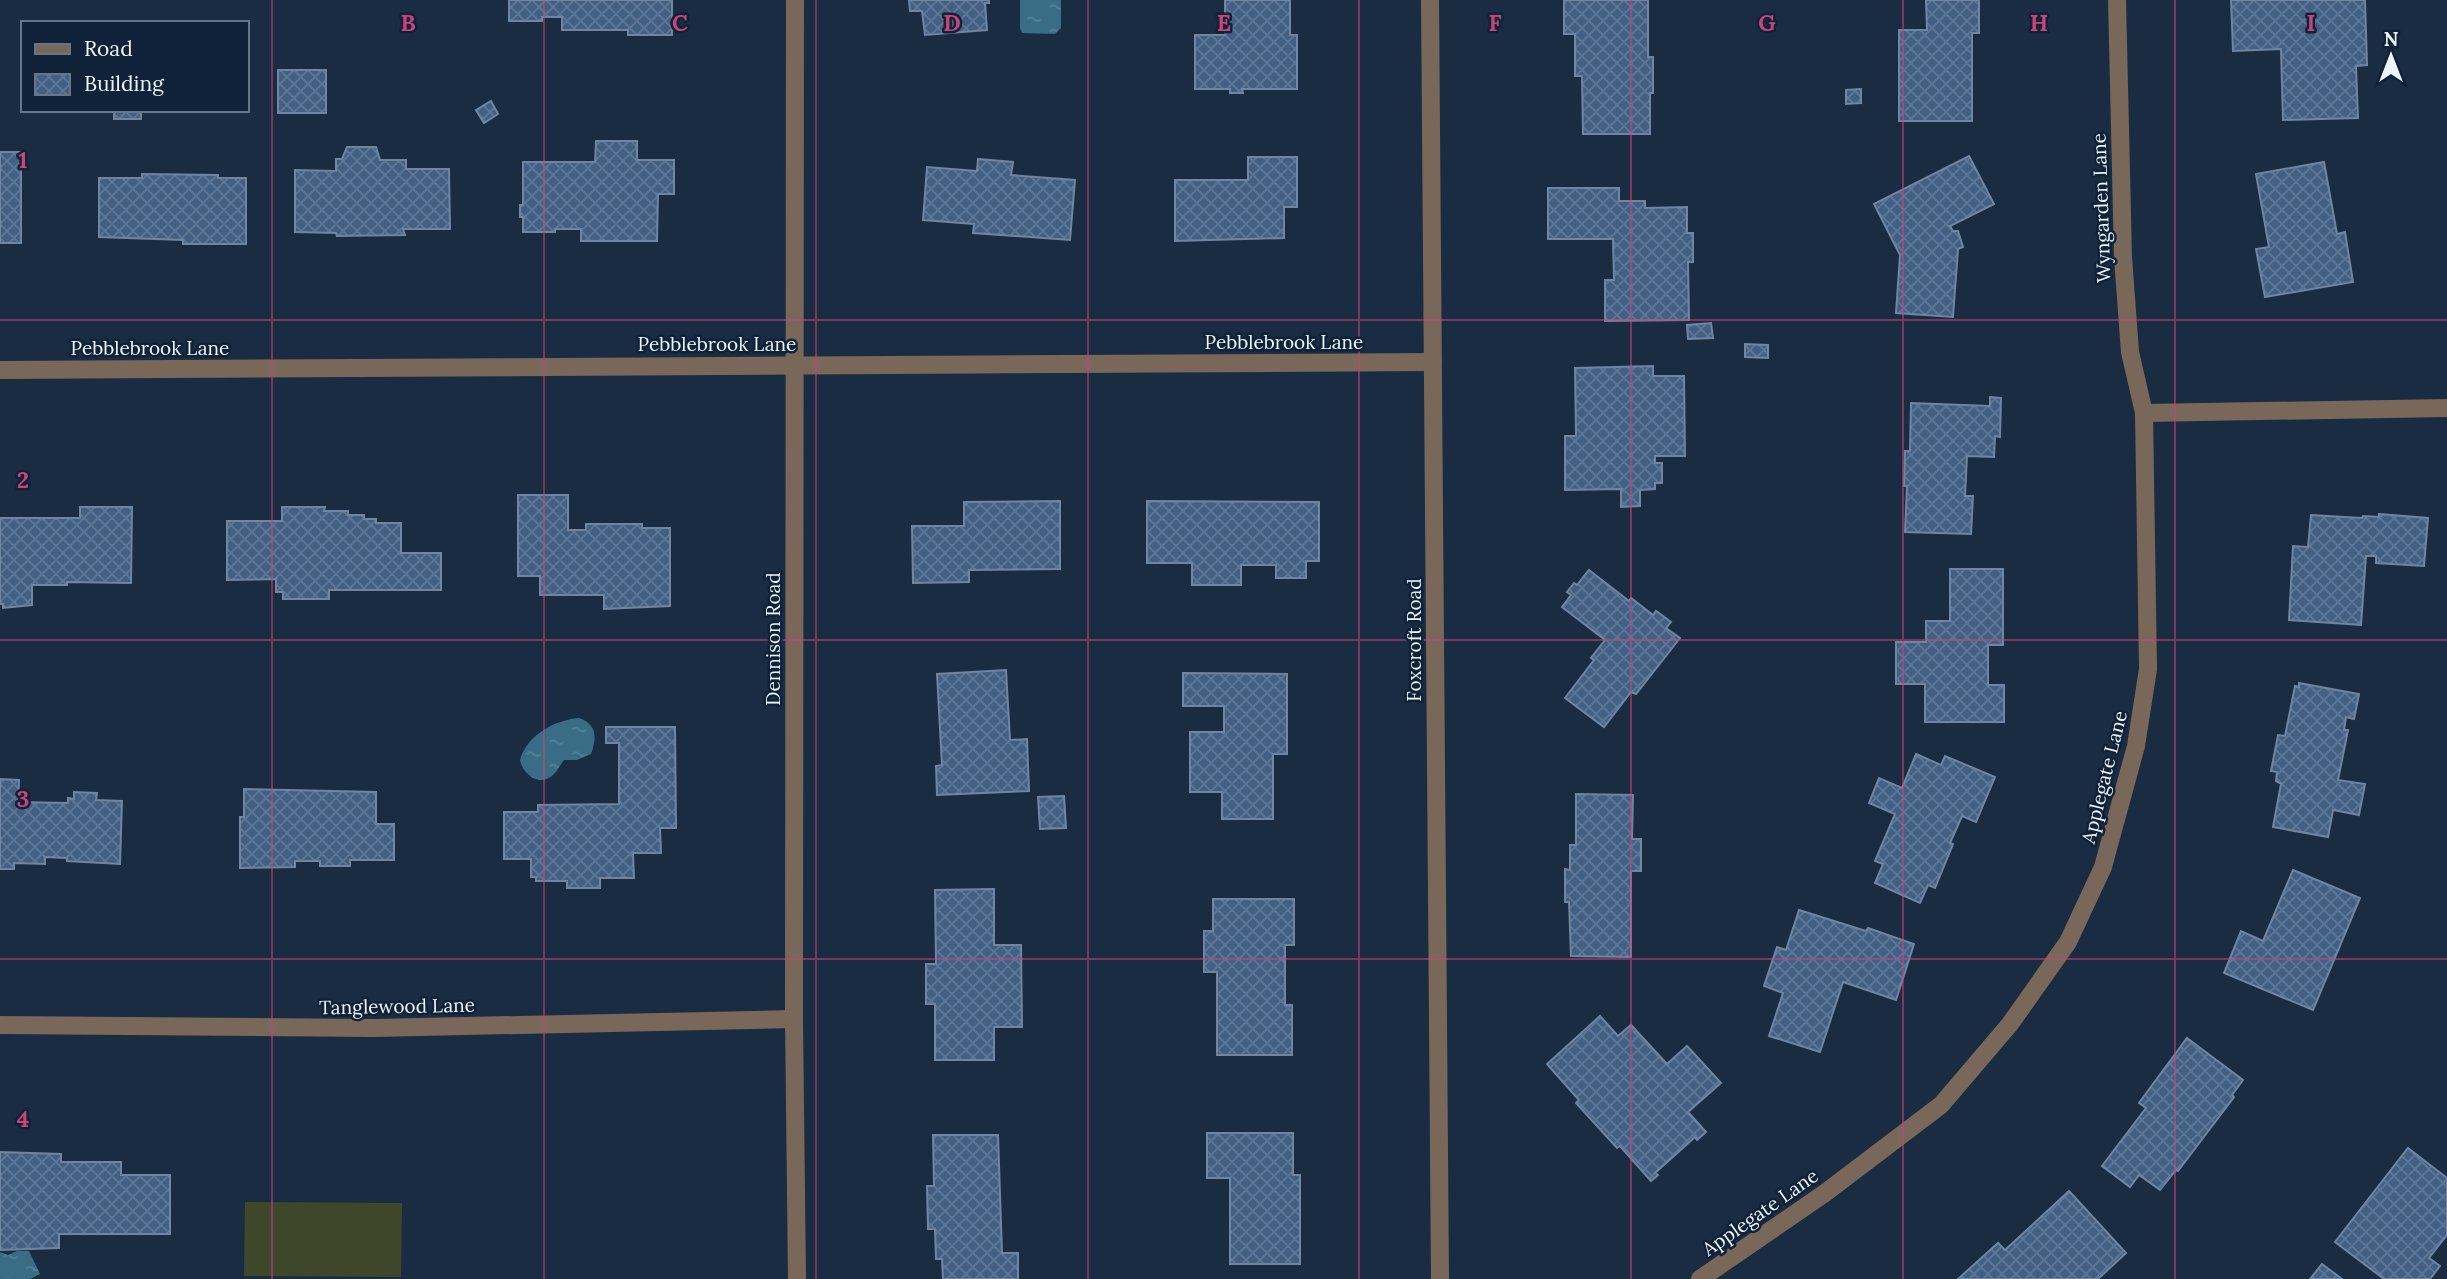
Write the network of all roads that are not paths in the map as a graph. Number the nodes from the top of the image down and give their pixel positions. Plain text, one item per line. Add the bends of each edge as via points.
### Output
1 (795, 0) edge
2 (1430, 0) edge
3 (2116, 0) edge
4 (1433, 362) junction
5 (794, 364) junction
6 (0, 370) edge
7 (2447, 408) edge
8 (2144, 413) junction
9 (794, 1019) junction
10 (0, 1025) edge
11 (797, 1279) edge
12 (1440, 1279) edge
13 (1700, 1279) edge

1 - 5 street, Dennison Road
2 - 4 street, Foxcroft Road
3 - 8 street, Wyngarden Lane via 2123,257 2130,352
4 - 5 street, Pebblebrook Lane
4 - 12 street, Foxcroft Road
5 - 6 street, Pebblebrook Lane
5 - 9 street, Dennison Road
7 - 8 street
8 - 13 street, Applegate Lane via 2148,669 2120,809 2103,867 2068,942 2010,1024 1941,1105
9 - 10 street, Tanglewood Lane via 374,1028
9 - 11 street, Dennison Road

